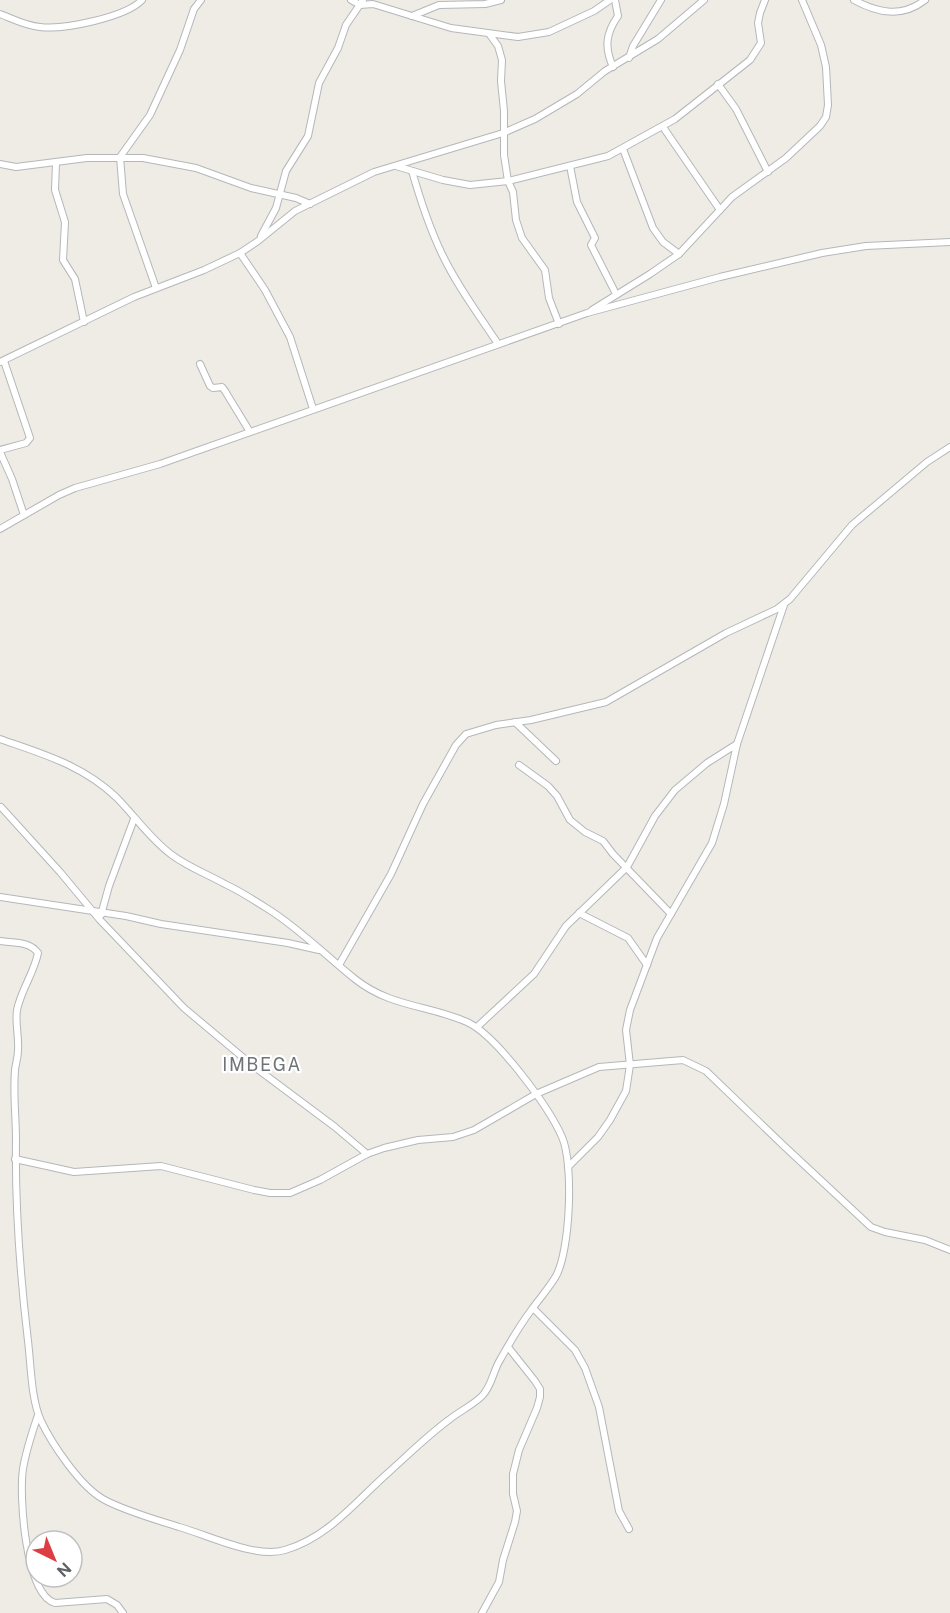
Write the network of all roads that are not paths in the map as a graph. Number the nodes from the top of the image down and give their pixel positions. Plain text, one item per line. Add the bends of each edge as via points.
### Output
1 (142, 0) edge
2 (201, 0) edge
3 (351, 0) edge
4 (501, 0) edge
5 (610, 0) edge
6 (615, 0) edge
7 (661, 0) edge
8 (704, 0) edge
9 (765, 0) edge
10 (802, 0) edge
11 (854, 0) edge
12 (925, 0) edge
13 (361, 2) edge
14 (0, 14) edge
15 (412, 16) junction
16 (490, 35) junction
17 (629, 58) junction
18 (613, 67) junction
19 (718, 84) junction
20 (663, 127) junction
21 (503, 133) junction
22 (623, 149) junction
23 (120, 158) junction
24 (56, 163) junction
25 (0, 164) edge
26 (396, 166) junction
27 (570, 166) junction
28 (412, 171) junction
29 (768, 172) junction
30 (508, 181) junction
31 (279, 195) junction
32 (310, 204) junction
33 (720, 210) junction
34 (258, 241) junction
35 (950, 242) edge
36 (240, 253) junction
37 (679, 254) junction
38 (156, 288) junction
39 (616, 294) junction
40 (587, 314) junction
41 (84, 322) junction
42 (559, 324) junction
43 (498, 344) junction
44 (2, 362) edge
45 (200, 364) dead end
46 (313, 408) junction
47 (250, 432) junction
48 (950, 447) edge
49 (0, 451) edge
50 (24, 515) junction
51 (0, 529) edge
52 (784, 605) junction
53 (515, 722) junction
54 (0, 739) edge
55 (737, 744) junction
56 (556, 761) dead end
57 (519, 765) dead end
58 (0, 808) edge
59 (134, 819) junction
60 (627, 867) junction
61 (0, 897) edge
62 (93, 912) junction
63 (579, 913) junction
64 (671, 914) junction
65 (101, 917) junction
66 (0, 941) edge
67 (322, 950) junction
68 (339, 965) junction
69 (647, 965) junction
70 (477, 1027) junction
71 (630, 1065) junction
72 (536, 1094) junction
73 (368, 1154) junction
74 (15, 1159) junction
75 (568, 1167) junction
76 (950, 1250) edge
77 (533, 1308) junction
78 (508, 1347) junction
79 (38, 1415) junction
80 (629, 1529) dead end
81 (123, 1613) edge
82 (482, 1613) edge

1 - 14 street via 128,11 61,28 38,27
2 - 23 street via 150,115
3 - 13 street
4 - 15 street via 439,5
5 - 16 street via 549,32 520,37
6 - 18 street via 618,16 606,43
7 - 17 street
8 - 17 street
9 - 19 street via 760,13 758,49 746,64
10 - 29 street via 826,67 826,117 812,136
11 - 12 street via 895,13
13 - 15 street
13 - 31 street via 319,83 308,135 286,171
15 - 16 street
16 - 21 street via 502,60
17 - 18 street
18 - 21 street via 577,94
19 - 20 street
19 - 29 street via 744,122
20 - 22 street
20 - 33 street
21 - 26 street
21 - 30 street
22 - 27 street
22 - 37 street via 653,228
23 - 24 street
23 - 31 street via 182,165
23 - 38 street via 123,194
24 - 25 street via 16,167
24 - 41 street via 55,190 65,222 63,260 75,279
26 - 28 street
26 - 32 street via 374,172
27 - 30 street
27 - 39 street via 577,202 595,240 591,245
28 - 30 street via 459,184
28 - 43 street via 442,256
29 - 33 street
30 - 42 street via 518,229 545,270 549,298
31 - 32 street
31 - 34 street
32 - 34 street
33 - 37 street
34 - 36 street
35 - 40 street via 866,246 822,253
36 - 38 street
36 - 46 street via 290,338
37 - 39 street
38 - 41 street
39 - 40 street
40 - 42 street
41 - 44 street
42 - 43 street
43 - 46 street
44 - 49 street via 30,438
45 - 47 street via 210,386 222,387
46 - 47 street
47 - 50 street via 160,464 75,488
48 - 52 street via 852,525
49 - 50 street
50 - 51 street
52 - 53 street via 726,633 606,702
52 - 55 street
53 - 56 street
53 - 68 street via 470,732 456,746
54 - 59 street via 82,771
55 - 60 street via 675,790 655,816
55 - 64 street via 711,843
57 - 60 street via 548,786 570,820 603,841
58 - 62 street
59 - 65 street
59 - 67 street via 177,859 273,912
60 - 63 street
60 - 64 street
61 - 62 street
62 - 65 street
63 - 69 street via 628,938
63 - 70 street via 534,974
64 - 69 street
65 - 67 street
65 - 73 street via 193,1016
66 - 74 street via 28,945 38,953 17,1010
67 - 68 street
68 - 70 street via 364,986 388,999
69 - 71 street via 626,1030
70 - 72 street
71 - 72 street via 599,1067
71 - 75 street via 626,1091 610,1120
71 - 76 street via 683,1060 698,1065 871,1227
72 - 73 street via 464,1134 418,1140
72 - 75 street via 561,1133
73 - 74 street via 300,1189 279,1193 161,1167 74,1172
74 - 79 street via 21,1282
75 - 77 street via 560,1266
77 - 78 street
77 - 80 street via 575,1350 585,1368 601,1415 619,1511
78 - 79 street via 479,1399 445,1423 337,1521 302,1544 275,1552 235,1545 103,1500 73,1470
78 - 82 street via 535,1381 540,1397 513,1474 517,1511 499,1582
79 - 81 street via 22,1484 26,1543 40,1589 47,1600 55,1603 108,1599

